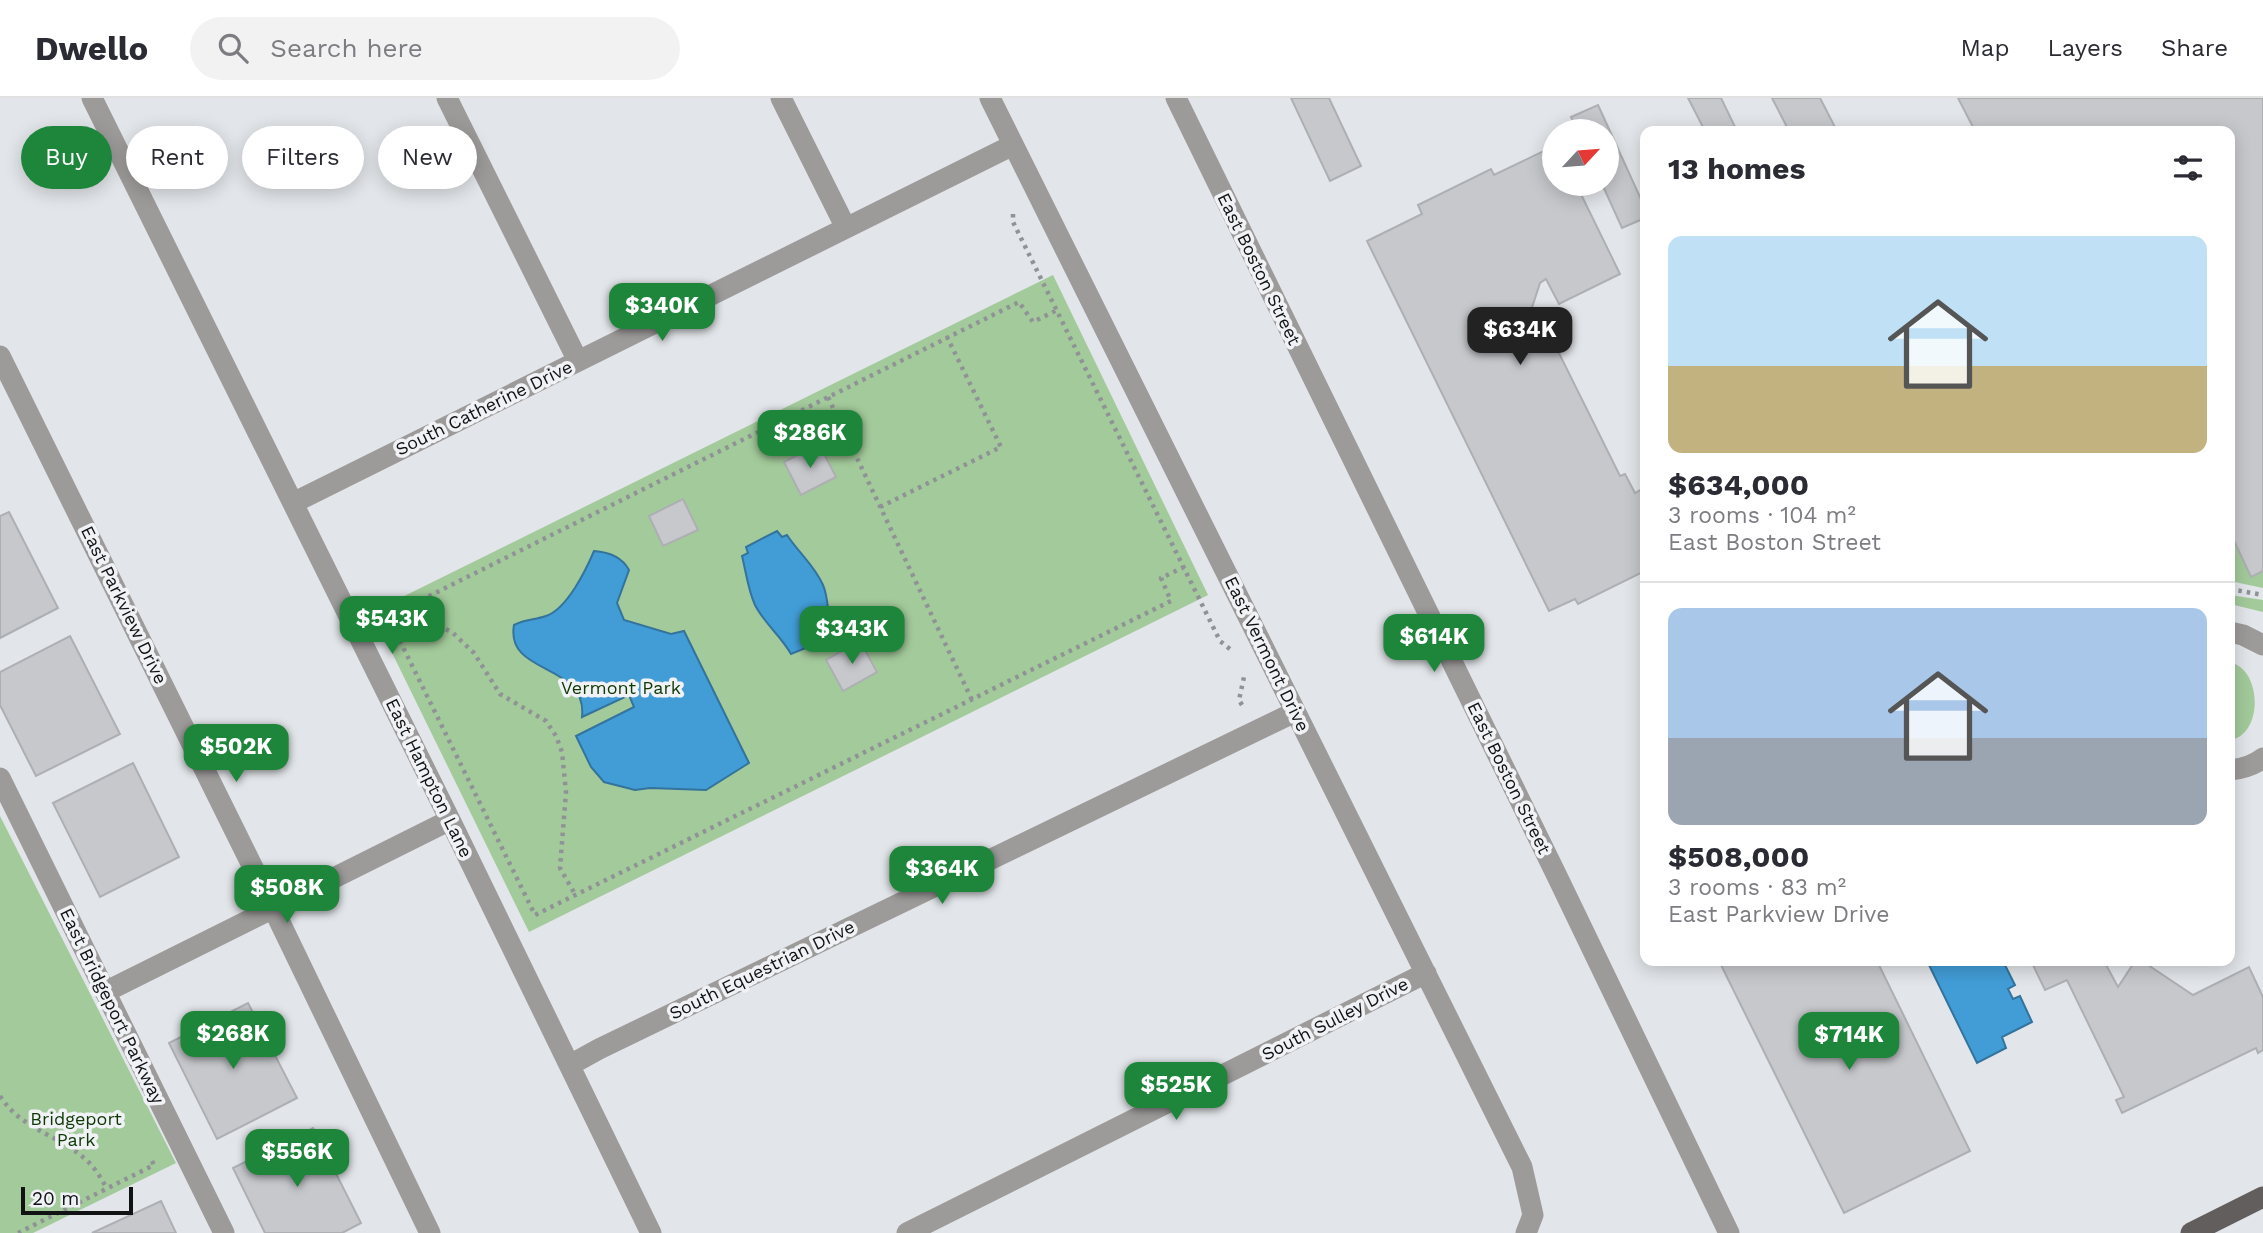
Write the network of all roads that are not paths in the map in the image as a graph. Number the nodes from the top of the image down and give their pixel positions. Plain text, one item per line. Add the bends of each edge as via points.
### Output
1 (92, 98) edge
2 (446, 98) edge
3 (781, 98) edge
4 (990, 98) edge
5 (1176, 98) edge
6 (1013, 145) junction
7 (846, 228) junction
8 (0, 356) edge
9 (578, 361) junction
10 (293, 503) junction
11 (2235, 633) edge
12 (2263, 645) edge
13 (1295, 712) junction
14 (2261, 764) edge
15 (2235, 769) edge
16 (0, 778) edge
17 (450, 820) junction
18 (273, 908) junction
19 (1426, 973) junction
20 (105, 992) junction
21 (570, 1065) junction
22 (2263, 1197) edge
23 (1529, 1224) edge
24 (224, 1233) edge
25 (430, 1233) edge
26 (651, 1233) edge
27 (907, 1233) edge
28 (1729, 1233) edge
29 (2191, 1233) edge

1 - 10 street, East Hampton Lane
2 - 9 street
3 - 7 street
4 - 6 street, East Vermont Drive
5 - 28 street, East Boston Street
6 - 7 street, South Catherine Drive
6 - 13 street, East Vermont Drive
7 - 9 street, South Catherine Drive
8 - 18 street, East Parkview Drive
9 - 10 street, South Catherine Drive
10 - 17 street, East Hampton Lane
11 - 12 street
13 - 19 street, East Vermont Drive
13 - 21 street, South Equestrian Drive
14 - 15 street
16 - 20 street, East Bridgeport Parkway
17 - 18 street
17 - 21 street, East Hampton Lane
18 - 20 street
18 - 25 street, East Parkview Drive
19 - 23 street, East Vermont Drive via 1522,1167
19 - 27 street, South Sulley Drive
20 - 24 street, East Bridgeport Parkway
21 - 26 street, East Hampton Lane
22 - 29 main road

